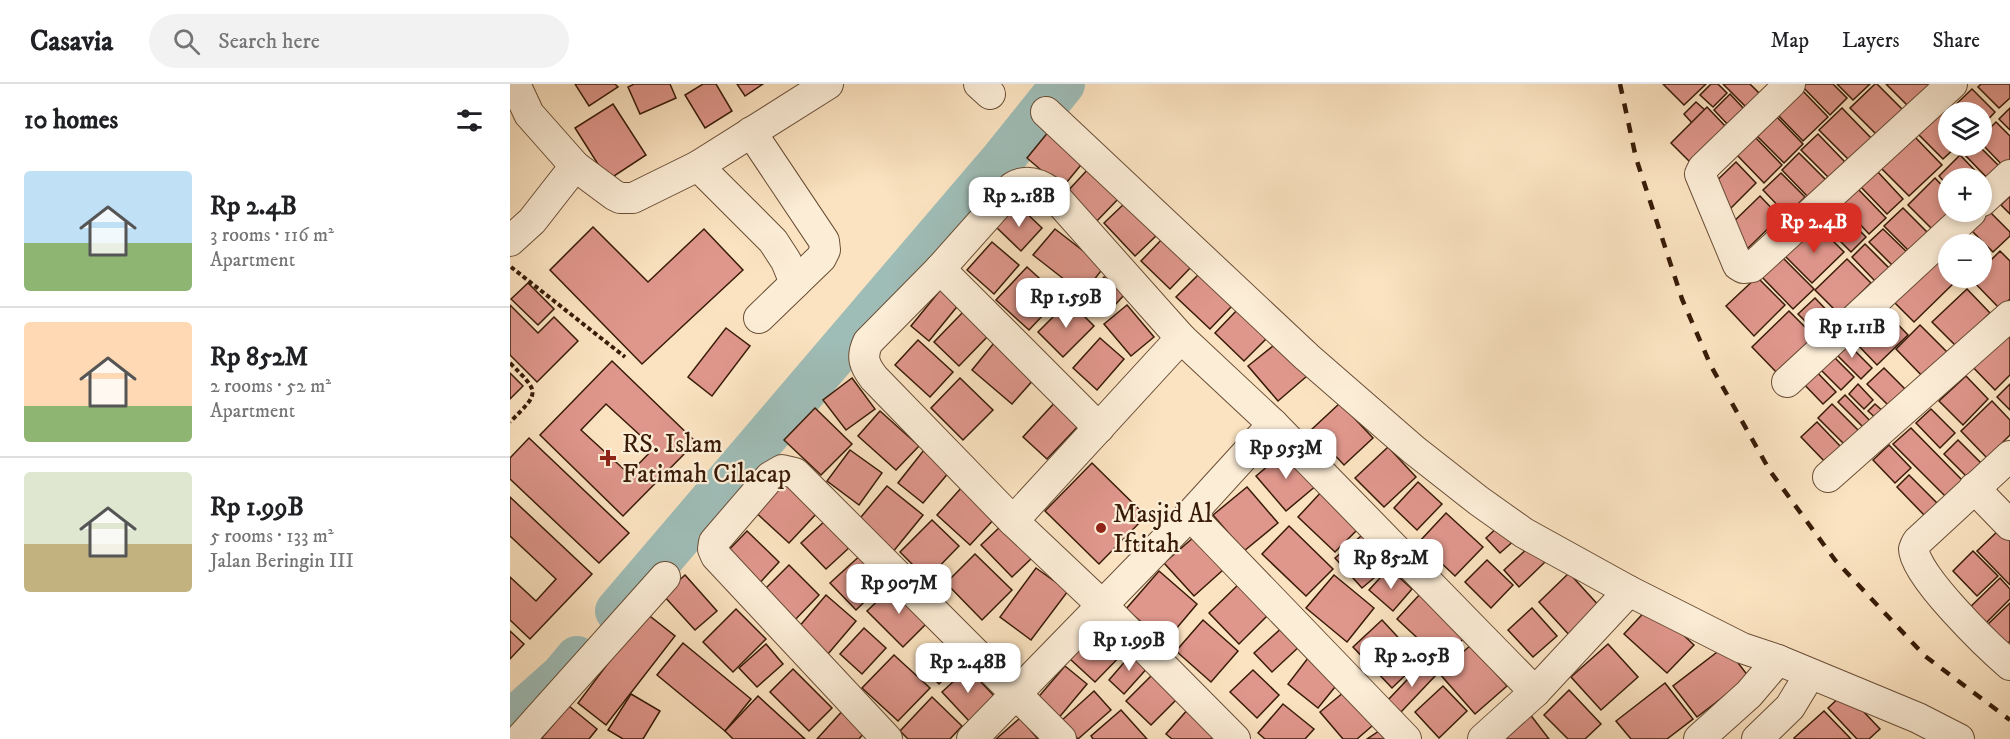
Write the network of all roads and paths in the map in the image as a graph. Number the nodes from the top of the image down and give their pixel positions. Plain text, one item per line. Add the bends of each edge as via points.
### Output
1 (514, 84) edge
2 (828, 84) edge
3 (1790, 84) edge
4 (1952, 84) edge
5 (1046, 112) dead end
6 (751, 132) junction
7 (575, 166) junction
8 (698, 166) junction
9 (2010, 175) edge
10 (1992, 192) edge
11 (1960, 222) edge
12 (510, 241) edge
13 (510, 266) edge
14 (940, 269) junction
15 (795, 283) junction
16 (2010, 316) edge
17 (759, 318) dead end
18 (1181, 338) junction
19 (626, 357) dead end
20 (510, 363) edge
21 (1787, 382) dead end
22 (510, 422) edge
23 (1273, 424) junction
24 (1099, 428) junction
25 (2010, 456) edge
26 (1828, 477) dead end
27 (1974, 488) junction
28 (1190, 515) junction
29 (1013, 521) junction
30 (2010, 525) edge
31 (665, 578) dead end
32 (1629, 591) junction
33 (1102, 606) junction
34 (1778, 660) junction
35 (2010, 665) edge
36 (1810, 674) junction
37 (1535, 692) junction
38 (1017, 693) junction
39 (520, 739) edge
40 (887, 739) edge
41 (972, 739) edge
42 (1061, 739) edge
43 (1234, 739) edge
44 (1406, 739) edge
45 (1483, 739) edge
46 (1699, 739) edge
47 (1757, 739) edge
48 (1959, 739) edge

1 - 7 street via 529,114
2 - 6 street
3 - 4 street via 1700,174 1738,265 1743,268 1752,267
5 - 32 street via 1307,357 1414,450 1524,533
6 - 8 street
6 - 15 street via 824,241 821,258
7 - 8 street via 614,195 626,198
7 - 12 street via 532,221
8 - 15 street via 772,241
9 - 10 street
11 - 21 street
13 - 19 path
14 - 18 street via 1013,187 1021,183 1042,185
14 - 24 street
14 - 29 street via 868,342 864,361 874,378
15 - 17 street
16 - 26 street
18 - 23 street
18 - 24 street
20 - 22 path via 534,392
23 - 28 street
23 - 37 street
24 - 29 street
25 - 27 street
27 - 30 street
27 - 35 street via 1914,549 1924,572 1948,603
28 - 33 street
28 - 44 street
29 - 33 street
31 - 39 street
32 - 34 street via 1742,648
32 - 37 street
33 - 38 street
33 - 43 street
34 - 36 street
34 - 46 street via 1749,694
36 - 47 street via 1790,707
36 - 48 street
37 - 45 street
38 - 40 street via 795,473 782,470 770,477 714,542 713,549
38 - 41 street
38 - 42 street

